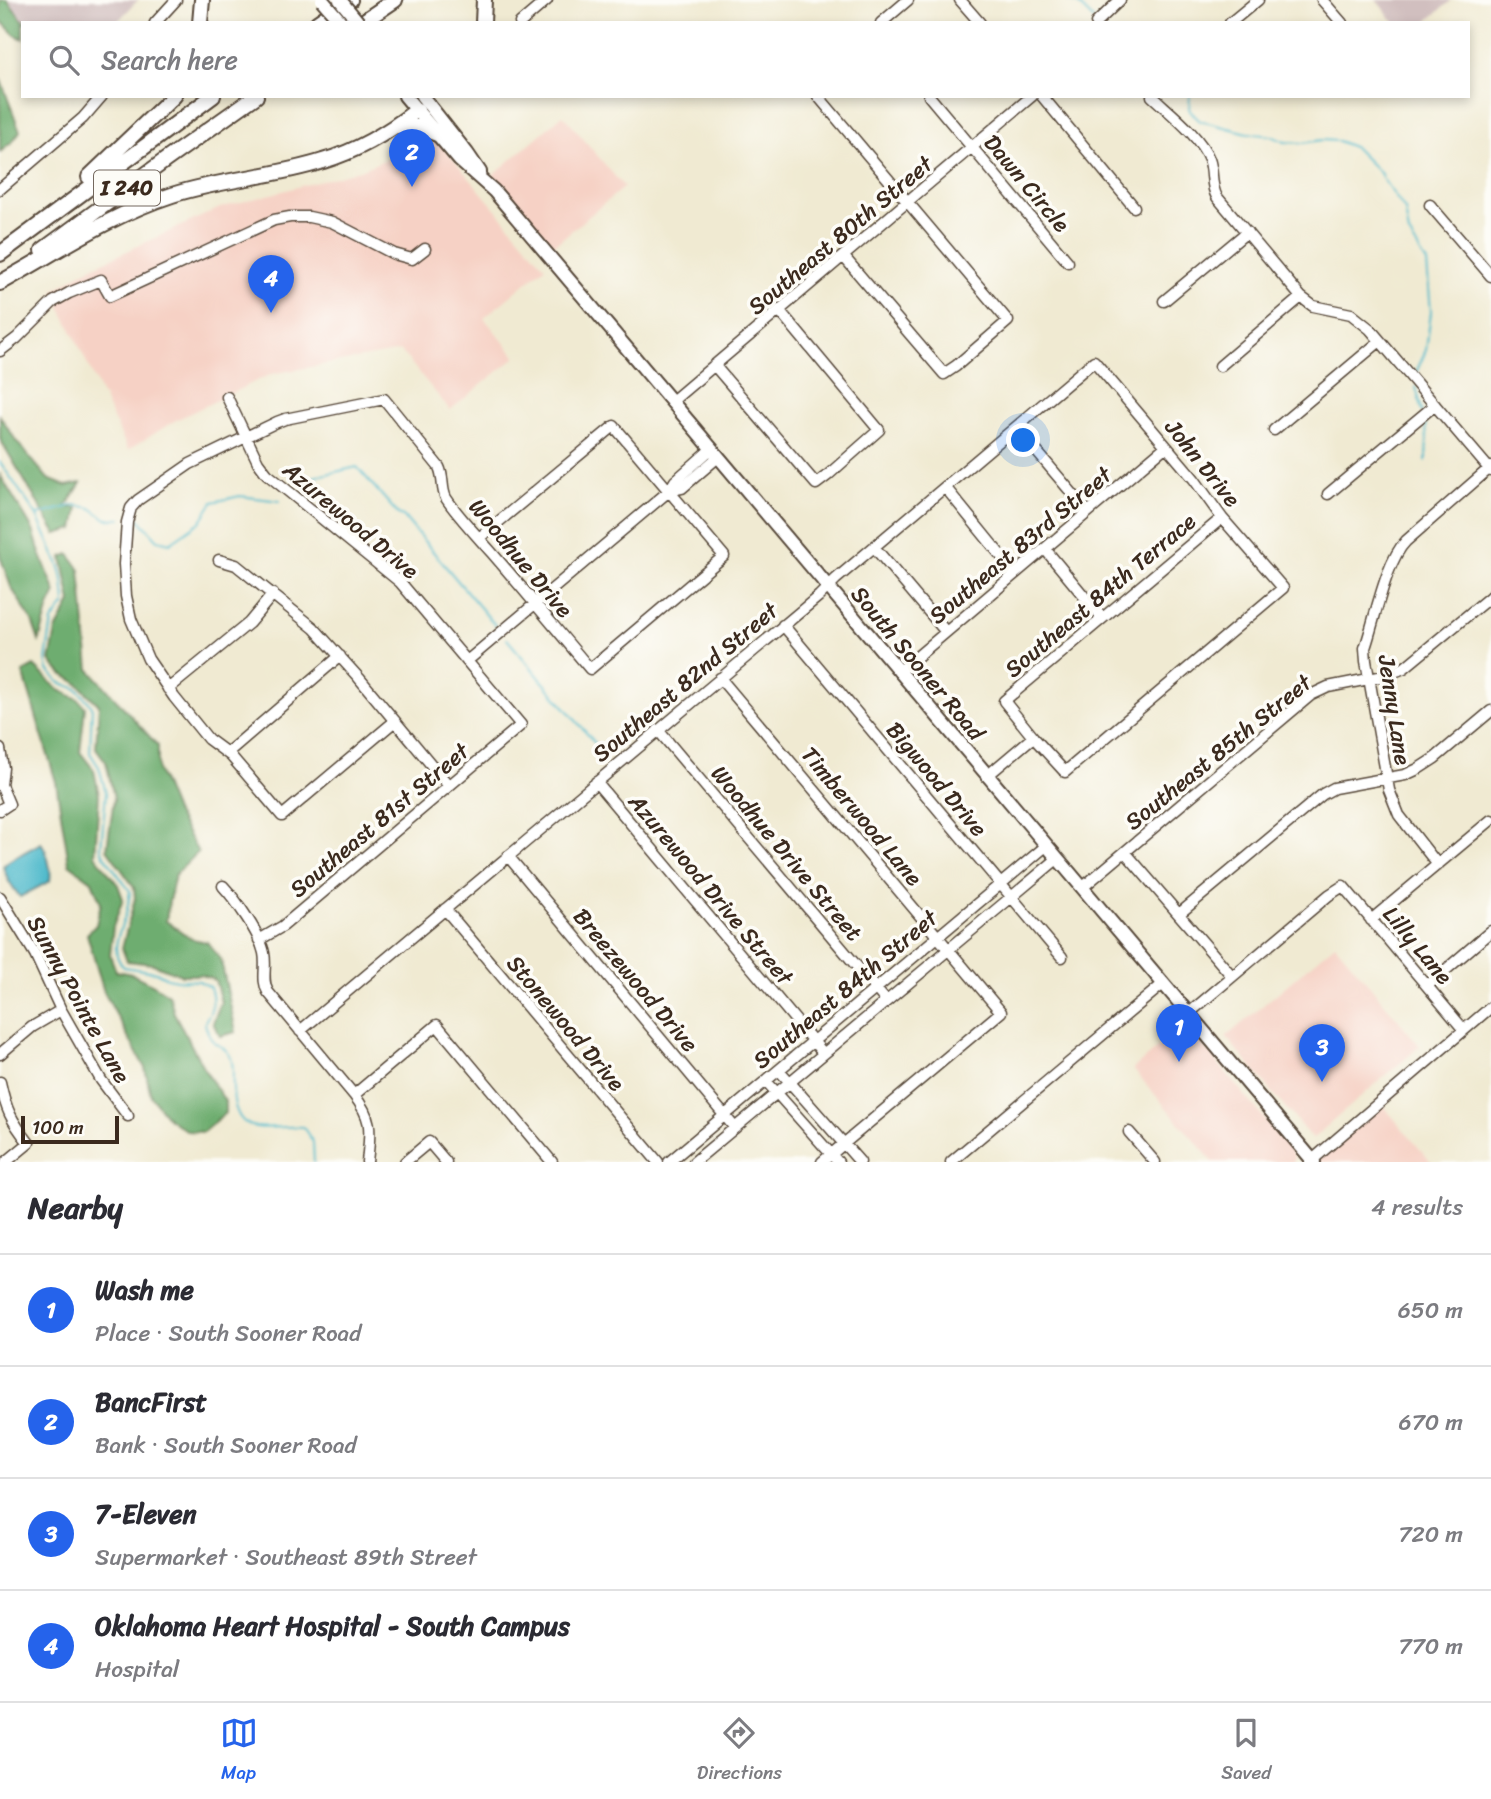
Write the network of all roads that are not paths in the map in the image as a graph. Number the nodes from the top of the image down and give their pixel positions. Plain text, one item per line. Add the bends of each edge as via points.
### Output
1 (176, 0) edge
2 (202, 0) edge
3 (323, 0) edge
4 (340, 0) edge
5 (350, 0) edge
6 (395, 0) edge
7 (484, 0) edge
8 (547, 0) edge
9 (908, 0) edge
10 (960, 0) edge
11 (1258, 0) edge
12 (1322, 0) edge
13 (1117, 2) edge
14 (157, 21) edge
15 (200, 21) edge
16 (320, 21) edge
17 (340, 21) edge
18 (358, 21) edge
19 (363, 21) edge
20 (483, 21) edge
21 (522, 21) edge
22 (883, 21) edge
23 (977, 21) edge
24 (1098, 21) edge
25 (1232, 21) edge
26 (1340, 21) edge
27 (100, 98) edge
28 (172, 98) edge
29 (210, 98) edge
30 (253, 98) edge
31 (820, 98) edge
32 (931, 98) edge
33 (1030, 98) edge
34 (1044, 98) edge
35 (1154, 98) edge
36 (425, 101) edge
37 (395, 127) junction
38 (438, 134) junction
39 (973, 148) junction
40 (0, 189) edge
41 (492, 189) junction
42 (908, 203) junction
43 (1430, 205) dead end
44 (1134, 207) dead end
45 (56, 212) junction
46 (1247, 232) junction
47 (425, 249) dead end
48 (0, 254) edge
49 (844, 257) junction
50 (1069, 262) dead end
51 (1491, 276) edge
52 (0, 283) edge
53 (1301, 297) junction
54 (1164, 301) dead end
55 (779, 310) junction
56 (1380, 341) junction
57 (0, 351) edge
58 (1094, 361) joint
59 (714, 365) junction
60 (1220, 366) dead end
61 (227, 397) dead end
62 (671, 402) junction
63 (1434, 405) junction
64 (1016, 427) junction
65 (1274, 430) dead end
66 (246, 437) junction
67 (1166, 447) junction
68 (715, 453) junction
69 (1490, 469) edge
70 (945, 487) junction
71 (669, 491) junction
72 (1328, 494) dead end
73 (1088, 512) junction
74 (1222, 518) junction
75 (479, 538) junction
76 (874, 547) junction
77 (1045, 549) junction
78 (219, 560) dead end
79 (1015, 573) junction
80 (827, 587) junction
81 (273, 594) junction
82 (1491, 596) edge
83 (535, 604) junction
84 (1102, 618) junction
85 (783, 625) junction
86 (946, 632) junction
87 (340, 656) junction
88 (467, 661) junction
89 (899, 672) junction
90 (720, 678) junction
91 (1369, 679) junction
92 (168, 689) junction
93 (1491, 711) edge
94 (395, 721) junction
95 (521, 725) joint
96 (658, 730) junction
97 (1033, 737) junction
98 (0, 748) edge
99 (227, 753) junction
100 (987, 776) junction
101 (1387, 777) junction
102 (596, 782) junction
103 (449, 786) junction
104 (5, 807) edge
105 (1491, 820) edge
106 (1046, 846) junction
107 (1125, 852) junction
108 (508, 856) junction
109 (1057, 859) junction
110 (1438, 865) junction
111 (1000, 885) junction
112 (223, 886) dead end
113 (1082, 888) junction
114 (0, 897) edge
115 (1012, 897) junction
116 (445, 909) junction
117 (1179, 914) junction
118 (1371, 920) junction
119 (1491, 931) edge
120 (938, 937) junction
121 (260, 940) junction
122 (949, 950) junction
123 (1062, 957) dead end
124 (1232, 976) junction
125 (1163, 984) junction
126 (1427, 986) junction
127 (875, 989) junction
128 (886, 1001) junction
129 (1491, 1007) edge
130 (61, 1010) junction
131 (1188, 1014) junction
132 (1464, 1030) junction
133 (300, 1031) junction
134 (813, 1041) junction
135 (0, 1054) edge
136 (823, 1054) junction
137 (779, 1070) junction
138 (766, 1081) junction
139 (0, 1082) edge
140 (789, 1083) junction
141 (777, 1093) junction
142 (354, 1095) junction
143 (724, 1115) junction
144 (128, 1116) dead end
145 (736, 1128) junction
146 (1129, 1132) dead end
147 (844, 1144) junction
148 (835, 1158) edge
149 (1312, 1161) edge
150 (6, 1162) edge
151 (367, 1162) edge
152 (405, 1162) edge
153 (446, 1162) edge
154 (552, 1162) edge
155 (658, 1162) edge
156 (669, 1162) edge
157 (695, 1162) edge
158 (822, 1162) edge
159 (860, 1162) edge
160 (951, 1162) edge
161 (1155, 1162) edge

1 - 14 street
2 - 15 highway
3 - 17 main road, bridge
4 - 18 main road, bridge
5 - 16 highway
6 - 19 highway
7 - 20 highway
8 - 21 street
9 - 22 street
10 - 23 street
11 - 25 street
12 - 26 street
13 - 24 street
27 - 40 street
28 - 45 highway
29 - 45 highway, I 240
30 - 52 highway, I 240
31 - 42 street
32 - 39 street, Dawn Circle
33 - 39 street, Southeast 80th Street
34 - 44 street
35 - 46 street via 1207,155 1213,190
36 - 37 highway
36 - 38 main road, South Sooner Road
36 - 41 main road, South Sooner Road
37 - 38 highway via 418,127
37 - 52 highway via 321,162 152,202
38 - 41 main road, South Sooner Road
39 - 42 street, Southeast 80th Street
39 - 50 street, Dawn Circle
41 - 62 main road, South Sooner Road
42 - 49 street, Southeast 80th Street
42 - 49 street via 1008,321 956,366 944,374
43 - 51 street
45 - 48 highway, I 240
46 - 53 street
46 - 54 street
47 - 57 street via 412,259 322,219 274,220 110,296 101,280 69,293
49 - 55 street, Southeast 80th Street
53 - 56 street via 1313,306 1351,314
53 - 60 street
55 - 59 street, Southeast 80th Street
55 - 59 street via 879,430 828,475 816,484
56 - 63 street
56 - 65 street
58 - 64 street, Southeast 82nd Street
58 - 67 street, John Drive
59 - 62 street, Southeast 80th Street
61 - 66 street, Azurewood Drive
62 - 68 main road, South Sooner Road
63 - 69 street
63 - 72 street
64 - 70 street, Southeast 82nd Street
64 - 73 street
66 - 75 street, Woodhue Drive via 285,419 384,399 439,467 447,499
66 - 88 street, Azurewood Drive via 267,474 400,582
66 - 92 street via 190,464 131,509 125,582 131,619
67 - 73 street, Southeast 83rd Street
67 - 74 street, John Drive
68 - 71 street via 675,481
68 - 80 main road, South Sooner Road
69 - 91 street, Jenny Lane via 1397,551 1365,648
70 - 76 street, Southeast 82nd Street
70 - 79 street
71 - 75 street via 614,426
71 - 83 street
71 - 83 street, Woodhue Drive via 724,556 590,669
73 - 77 street, Southeast 83rd Street
74 - 84 street, Southeast 84th Terrace
74 - 97 street, John Drive via 1283,588 1065,772
75 - 83 street, Woodhue Drive
76 - 80 street, Southeast 82nd Street
76 - 86 street
77 - 79 street, Southeast 83rd Street
77 - 84 street
78 - 81 street via 236,565
79 - 86 street, Southeast 83rd Street
80 - 85 street, Southeast 82nd Street
80 - 89 main road, South Sooner Road
81 - 87 street
81 - 92 street via 249,623
82 - 91 street, Southeast 85th Street via 1404,667
83 - 88 street
84 - 97 street, Southeast 84th Terrace via 1004,701
85 - 90 street, Southeast 82nd Street
85 - 111 street, Bigwood Drive
86 - 89 street, Southeast 83rd Street
87 - 94 street
87 - 99 street
88 - 95 street, Azurewood Drive
89 - 100 main road, South Sooner Road
90 - 96 street, Southeast 82nd Street
90 - 120 street, Timberwood Lane
91 - 101 street, Jenny Lane
91 - 107 street, Southeast 85th Street via 1311,695
92 - 99 street via 208,739
93 - 101 street via 1425,765 1405,775
94 - 99 street via 282,816
94 - 103 street
95 - 103 street, Southeast 81st Street
96 - 102 street, Southeast 82nd Street
96 - 127 street, Woodhue Drive Street
97 - 100 street
98 - 104 street
100 - 106 main road, South Sooner Road
101 - 110 street, Jenny Lane via 1399,815
101 - 117 street via 1323,794
102 - 108 street, Southeast 82nd Street
102 - 134 street, Azurewood Drive Street
103 - 121 street, Southeast 81st Street via 284,926
105 - 110 street
106 - 109 main road, South Sooner Road
106 - 111 street, Southeast 84th Street
107 - 113 street, Southeast 85th Street
107 - 117 street
108 - 116 street, Southeast 82nd Street
108 - 143 street, Breezewood Drive
109 - 113 main road, South Sooner Road
109 - 115 street, Southeast 84th Street
110 - 118 street
111 - 115 street, Bigwood Drive
111 - 120 street, Southeast 84th Street
112 - 121 street
113 - 125 main road, South Sooner Road
114 - 130 street, Sunny Pointe Lane via 35,954
115 - 122 street, Southeast 84th Street
115 - 123 street, Bigwood Drive
116 - 133 street, Southeast 82nd Street
116 - 155 street, Stonewood Drive
117 - 124 street
118 - 124 street, Lilly Lane via 1343,886
118 - 126 street, Lilly Lane
119 - 126 street
120 - 122 street, Timberwood Lane
120 - 127 street, Southeast 84th Street
121 - 133 street via 265,988
122 - 128 street, Southeast 84th Street
122 - 147 street, Timberwood Lane via 1001,1012
124 - 131 street
125 - 131 main road, South Sooner Road
125 - 160 street
126 - 132 street, Lilly Lane
127 - 128 street, Woodhue Drive Street
127 - 134 street, Southeast 84th Street
128 - 136 street, Southeast 84th Street
129 - 132 street
130 - 135 street
130 - 144 street, Sunny Pointe Lane via 101,1080
131 - 149 main road, South Sooner Road
132 - 149 street
133 - 142 street
134 - 136 street, Azurewood Drive Street
134 - 137 street, Southeast 84th Street
136 - 140 street, Southeast 84th Street
137 - 138 street, Southeast 84th Street
137 - 140 street
138 - 141 street
138 - 143 street, Southeast 84th Street
139 - 150 street via 11,1120 29,1143
140 - 141 street, Southeast 84th Street
140 - 147 street
141 - 145 street, Southeast 84th Street
141 - 148 street
142 - 151 street via 369,1123
142 - 154 street via 437,1024
143 - 145 street, Breezewood Drive
143 - 156 street, Southeast 84th Street
145 - 157 street, Southeast 84th Street
146 - 161 street
147 - 148 street
147 - 159 street
148 - 158 street
152 - 153 street via 429,1142

